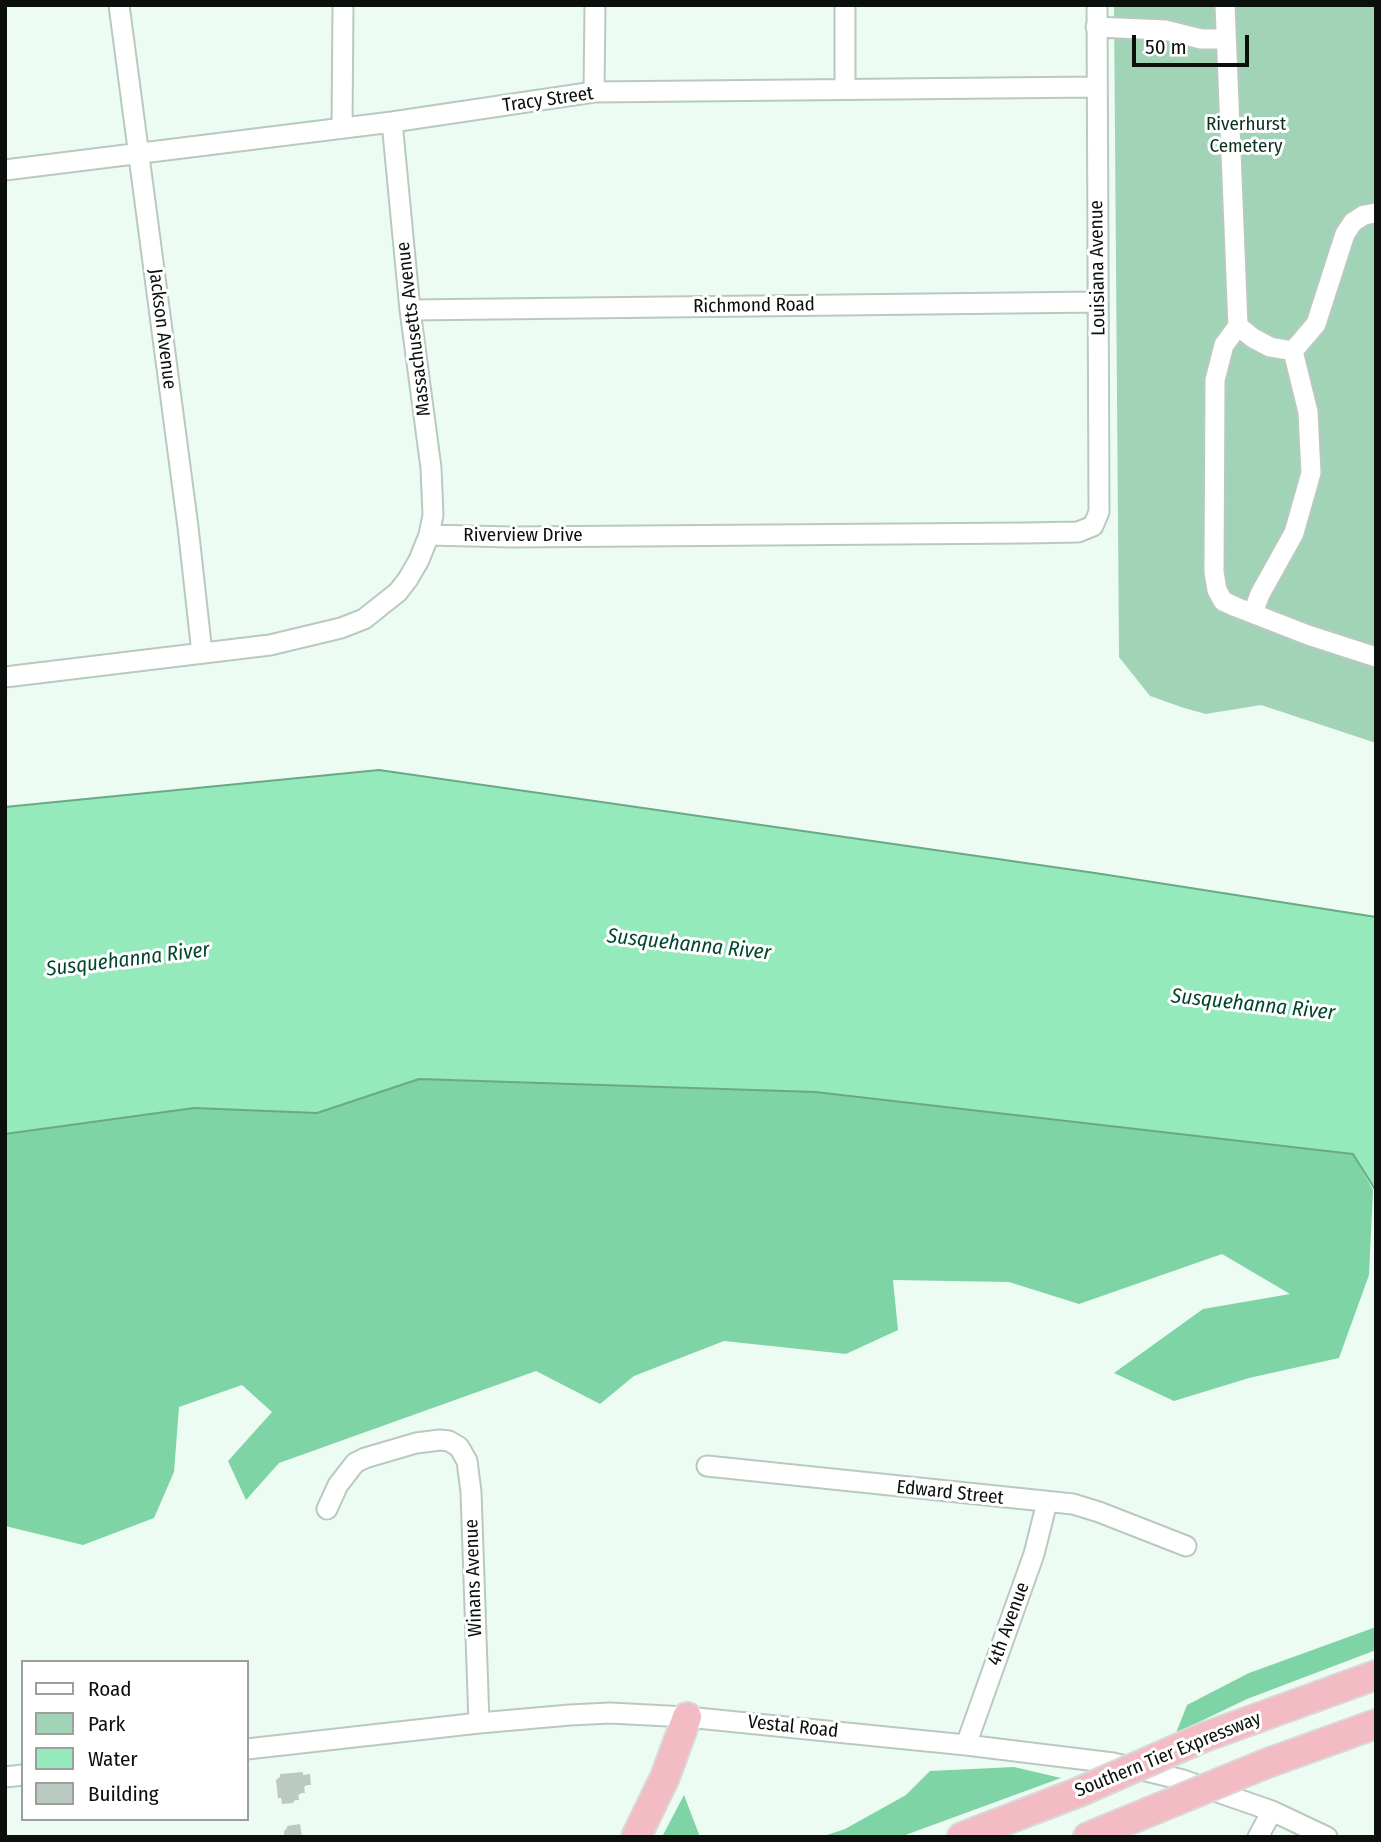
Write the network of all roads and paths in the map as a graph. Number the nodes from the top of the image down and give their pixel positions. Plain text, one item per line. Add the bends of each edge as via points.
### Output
1 (119, 5) edge
2 (343, 5) edge
3 (595, 5) edge
4 (845, 5) edge
5 (1097, 5) edge
6 (1225, 5) edge
7 (1096, 27) junction
8 (1225, 39) junction
9 (1096, 86) junction
10 (845, 88) junction
11 (594, 92) junction
12 (391, 122) junction
13 (342, 128) junction
14 (139, 153) junction
15 (5, 170) edge
16 (1376, 213) edge
17 (1098, 302) junction
18 (410, 310) junction
19 (1238, 326) junction
20 (1293, 351) junction
21 (1091, 527) joint
22 (429, 535) junction
23 (1253, 613) junction
24 (202, 653) junction
25 (1376, 657) edge
26 (5, 677) edge
27 (707, 1466) dead end
28 (1047, 1502) junction
29 (327, 1509) dead end
30 (1186, 1546) dead end
31 (1376, 1675) edge
32 (687, 1717) junction
33 (479, 1723) junction
34 (1376, 1724) edge
35 (966, 1745) junction
36 (248, 1749) edge
37 (1272, 1811) junction
38 (636, 1837) edge
39 (962, 1837) edge
40 (1088, 1837) edge
41 (1258, 1837) edge
42 (1327, 1837) edge

1 - 14 street, Jackson Avenue
2 - 13 street
3 - 11 street
4 - 10 street
5 - 7 street, Louisiana Avenue
6 - 8 street
7 - 8 street
7 - 9 street, Louisiana Avenue
8 - 19 street
9 - 10 street, Tracy Street
9 - 17 street, Louisiana Avenue
10 - 11 street, Tracy Street
11 - 12 street, Tracy Street
12 - 13 street, Tracy Street
12 - 18 street, Massachusetts Avenue
13 - 14 street, Tracy Street
14 - 15 street, Tracy Street
14 - 24 street, Jackson Avenue
16 - 20 street via 1353,222 1345,234 1316,324
17 - 18 street, Richmond Road
17 - 21 street, Louisiana Avenue via 1099,512
18 - 22 street, Massachusetts Avenue via 431,468
19 - 20 street via 1270,347
19 - 23 street via 1224,345 1215,380 1214,572 1223,601
20 - 23 street via 1308,412 1311,473 1294,533
21 - 22 street, Riverview Drive via 1078,532 1025,533
22 - 24 street via 419,561 398,592 364,619 270,645
23 - 25 street
24 - 26 street
27 - 28 street, Edward Street
28 - 30 street, Edward Street via 1100,1512
28 - 35 street, 4th Avenue via 1034,1554
29 - 33 street, Winans Avenue via 338,1485 355,1463 365,1458 416,1443 449,1441 459,1447 467,1461 471,1492
31 - 39 highway, Southern Tier Expressway, bridge via 1202,1738
32 - 33 street, Vestal Road via 610,1713
32 - 35 street, Vestal Road
32 - 38 highway
33 - 36 street, Vestal Road
34 - 40 highway, bridge via 1265,1763
35 - 37 street, Vestal Road via 1113,1763 1183,1780
37 - 41 street
37 - 42 street, Vestal Road

